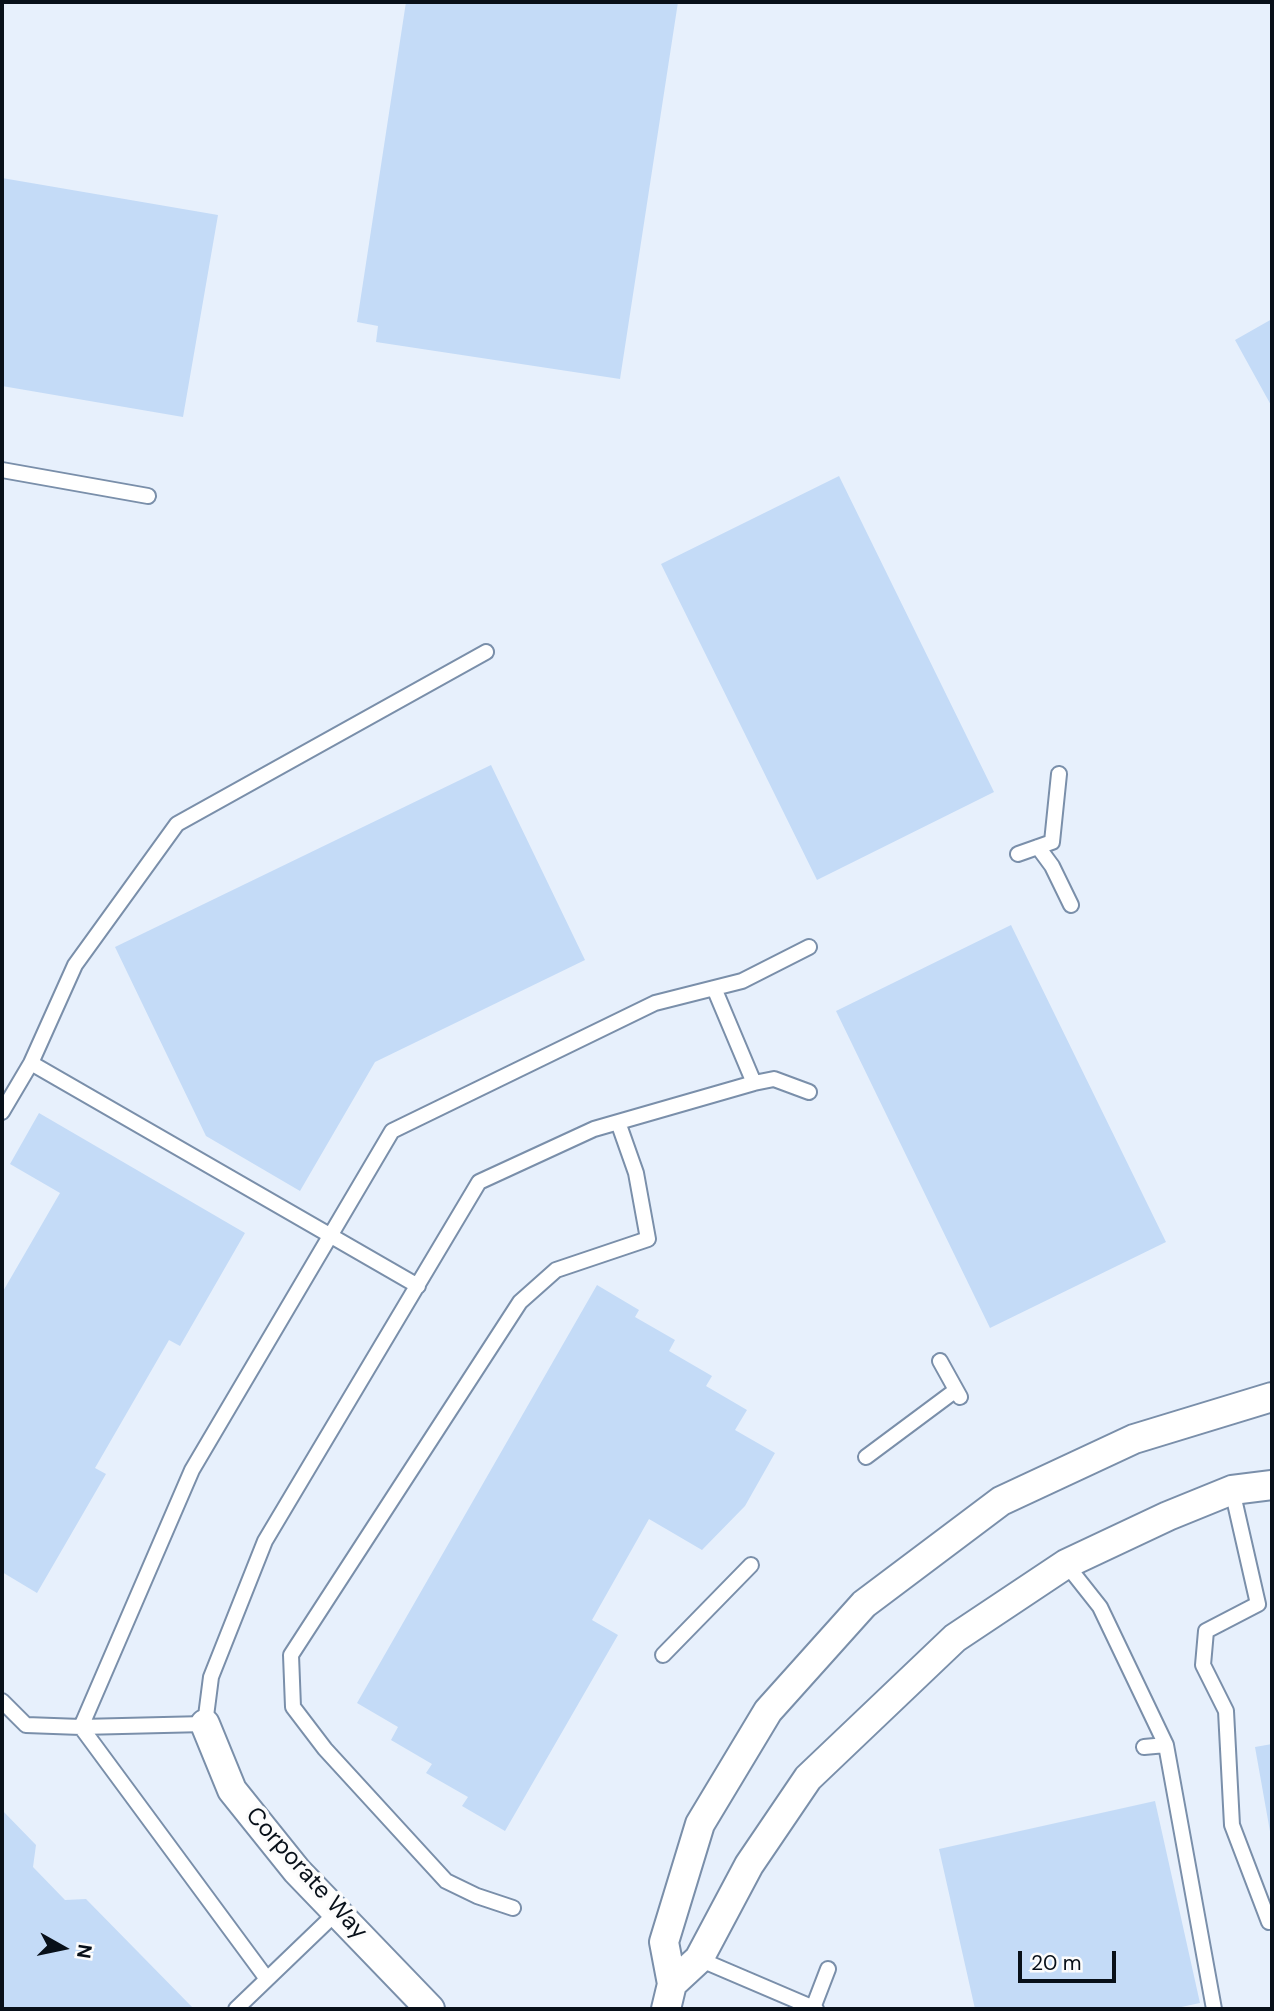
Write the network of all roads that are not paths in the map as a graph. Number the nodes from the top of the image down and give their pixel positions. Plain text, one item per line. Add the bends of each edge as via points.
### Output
1 (2, 470) edge
2 (148, 496) dead end
3 (486, 652) dead end
4 (1059, 774) dead end
5 (1038, 847) junction
6 (1018, 854) dead end
7 (1071, 905) dead end
8 (809, 947) dead end
9 (714, 988) junction
10 (31, 1063) junction
11 (754, 1083) junction
12 (809, 1092) dead end
13 (2, 1112) edge
14 (618, 1122) junction
15 (331, 1235) junction
16 (418, 1286) junction
17 (940, 1361) dead end
18 (1272, 1397) edge
19 (866, 1457) dead end
20 (1272, 1485) edge
21 (1232, 1490) junction
22 (1066, 1564) junction
23 (751, 1565) dead end
24 (663, 1655) dead end
25 (2, 1701) edge
26 (205, 1724) junction
27 (81, 1727) junction
28 (1166, 1745) junction
29 (1144, 1747) dead end
30 (513, 1908) dead end
31 (337, 1912) junction
32 (1272, 1921) edge
33 (699, 1959) junction
34 (828, 1969) dead end
35 (267, 1979) junction
36 (669, 1996) edge
37 (236, 2009) edge
38 (430, 2009) edge
39 (814, 2009) edge
40 (1214, 2009) edge

1 - 2 lane
3 - 10 lane via 177,824 75,965
4 - 5 lane via 1052,842
5 - 6 lane
5 - 7 lane
8 - 9 lane via 742,981
9 - 11 lane
9 - 15 lane via 655,1003 392,1131
10 - 13 lane
10 - 15 lane
11 - 12 lane via 774,1079
11 - 14 lane
14 - 16 lane via 479,1182
14 - 30 lane via 636,1173 648,1239 556,1270 520,1302 291,1655 293,1707 325,1749 446,1881
15 - 16 lane
15 - 27 lane via 192,1470
16 - 26 lane via 265,1541 211,1676
17 - 19 lane via 958,1394
18 - 36 street via 1134,1439 1001,1501 864,1604 768,1711 700,1824 664,1942
20 - 21 street
21 - 22 street
21 - 32 lane via 1258,1604 1206,1631 1203,1665 1226,1711 1231,1825
22 - 28 lane via 1100,1607
22 - 33 street via 955,1638 808,1778 749,1866
23 - 24 lane
25 - 27 lane via 26,1726
26 - 27 lane
26 - 31 street, Corporate Way via 232,1790 297,1871
27 - 35 lane
28 - 29 lane
28 - 40 lane
31 - 35 lane
31 - 38 street, Corporate Way
33 - 36 street
33 - 39 lane
34 - 39 lane
35 - 37 lane

